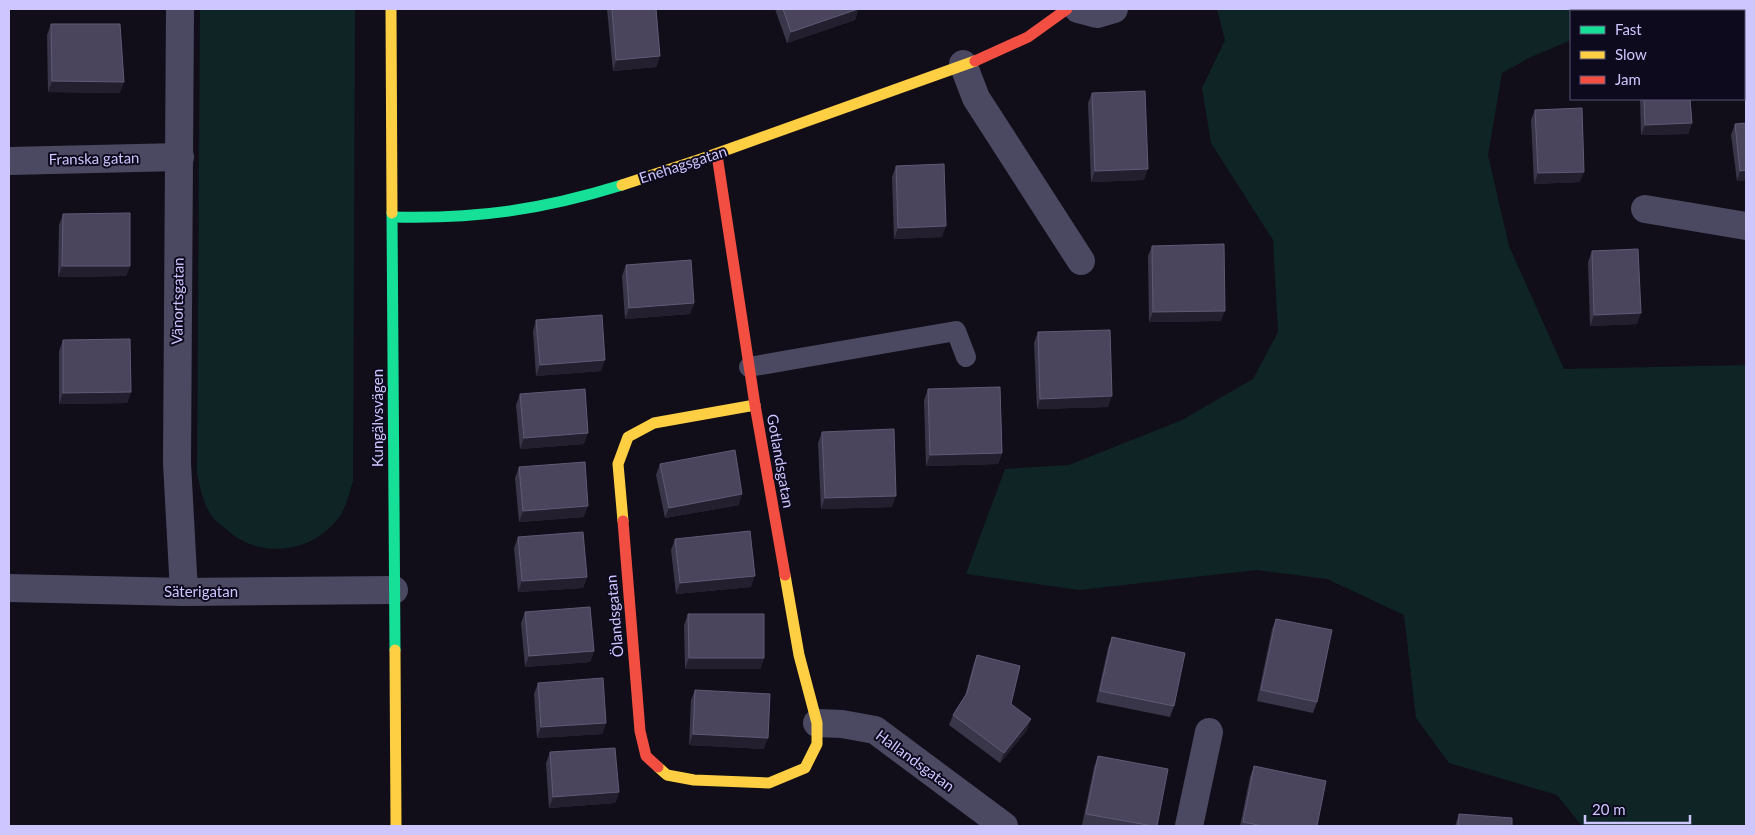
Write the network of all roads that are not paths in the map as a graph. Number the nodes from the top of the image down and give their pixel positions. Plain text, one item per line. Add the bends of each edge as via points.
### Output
1 (180, 9) edge
2 (391, 9) edge
3 (1067, 9) edge
4 (1078, 9) edge
5 (1114, 9) edge
6 (963, 64) junction
7 (718, 155) junction
8 (180, 157) junction
9 (9, 161) edge
10 (1645, 209) dead end
11 (393, 217) junction
12 (1746, 226) edge
13 (1081, 261) dead end
14 (966, 357) dead end
15 (749, 366) junction
16 (755, 405) junction
17 (9, 588) edge
18 (394, 590) junction
19 (184, 592) junction
20 (817, 723) junction
21 (1209, 732) dead end
22 (805, 768) joint
23 (396, 826) edge
24 (1004, 826) edge
25 (1189, 826) edge

1 - 8 street, Vänortsgatan
2 - 11 street, Kungälvsvägen
3 - 6 street, Enehagsgatan via 1054,22 1030,37
4 - 5 street via 1097,14
6 - 7 street, Enehagsgatan
6 - 13 street via 976,98
7 - 11 street, Enehagsgatan via 523,210 436,218
7 - 15 street, Gotlandsgatan
8 - 9 street, Franska gatan
8 - 19 street, Vänortsgatan via 177,463
10 - 12 street
11 - 18 street, Kungälvsvägen
14 - 15 lane via 956,331
15 - 16 street, Gotlandsgatan
16 - 20 street, Gotlandsgatan via 799,655
16 - 22 street, Ölandsgatan via 654,423 628,437 618,464 640,731 646,756 666,775 694,780 769,783
17 - 19 street, Säterigatan
18 - 19 street, Säterigatan
18 - 23 street, Kungälvsvägen
20 - 22 street, Gotlandsgatan via 817,744
20 - 24 street, Hallandsgatan via 875,730
21 - 25 street

